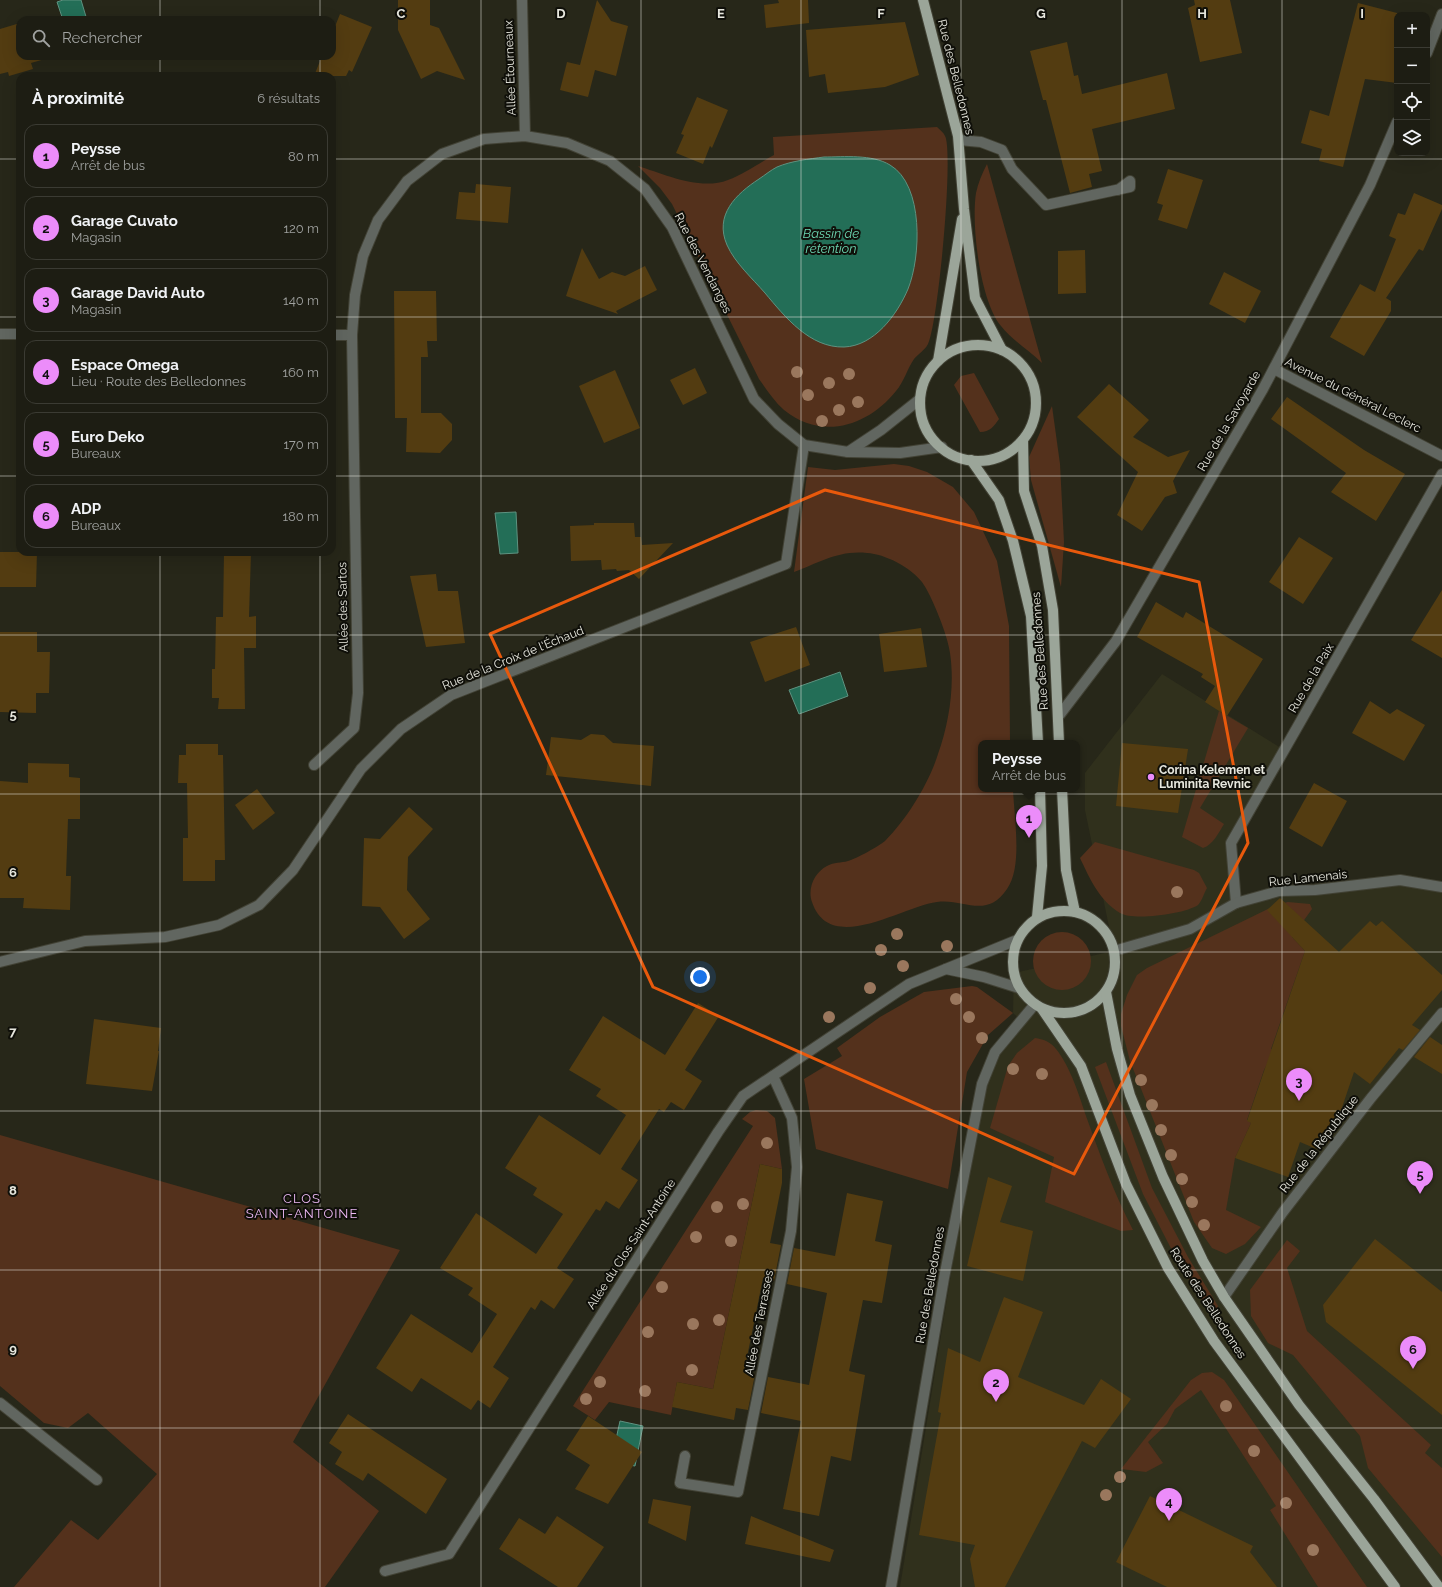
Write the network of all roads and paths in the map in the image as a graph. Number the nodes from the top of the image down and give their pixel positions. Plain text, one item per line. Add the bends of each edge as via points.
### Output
1 (522, 0) edge
2 (923, 0) edge
3 (1442, 14) edge
4 (1429, 48) edge
5 (1394, 129) edge
6 (525, 136) junction
7 (959, 140) junction
8 (1118, 190) dead end
9 (964, 209) junction
10 (0, 334) edge
11 (16, 334) edge
12 (336, 335) edge
13 (352, 335) junction
14 (1002, 350) junction
15 (938, 361) junction
16 (1274, 368) junction
17 (920, 399) junction
18 (1023, 440) junction
19 (804, 445) junction
20 (942, 447) junction
21 (848, 452) junction
22 (1442, 456) edge
23 (971, 460) junction
24 (1442, 474) edge
25 (1058, 717) junction
26 (1038, 740) edge
27 (1059, 740) edge
28 (314, 765) dead end
29 (1040, 792) edge
30 (1062, 792) edge
31 (1442, 887) edge
32 (1236, 903) junction
33 (1075, 912) junction
34 (1037, 917) junction
35 (1017, 940) junction
36 (1114, 951) junction
37 (0, 962) edge
38 (946, 969) junction
39 (1019, 988) junction
40 (1106, 992) junction
41 (1039, 1006) junction
42 (1442, 1013) edge
43 (773, 1076) junction
44 (1224, 1297) junction
45 (0, 1403) edge
46 (685, 1456) dead end
47 (97, 1480) dead end
48 (385, 1571) dead end
49 (891, 1587) edge
50 (1395, 1587) edge
51 (1439, 1587) edge

1 - 6 street, Allée Étourneaux
2 - 7 main road, Rue des Belledonnes
3 - 4 street
5 - 16 street, Rue de la Savoyarde via 1370,185
6 - 13 street, Rue des Vendanges via 484,139 442,154 407,181 378,220 363,256 355,295
6 - 19 street, Rue des Vendanges via 567,143 610,161 645,189 672,227 754,399 778,424
7 - 8 street via 980,142 1002,150 1012,169 1046,205
7 - 9 main road, Rue des Belledonnes
9 - 14 main road, Rue des Belledonnes via 975,298
9 - 15 main road, Rue des Belledonnes
10 - 11 street
12 - 13 street
13 - 28 street, Allée des Sartos via 358,693 354,728
14 - 15 main road via 986,345 968,345 952,351
14 - 18 main road via 1017,360 1028,373 1034,390 1035,413 1032,425
15 - 17 main road via 923,384
16 - 22 street, Avenue du Général Leclerc
16 - 25 street, Rue de la Savoyarde via 1116,641
17 - 20 main road via 922,417 930,434
17 - 21 street
18 - 23 main road via 1001,456 988,460
18 - 25 main road, Rue des Belledonnes via 1024,491 1042,546 1053,610
19 - 21 street, Rue des Vendanges
19 - 37 street, Rue de la Croix de l'Échaud via 786,564 451,695 401,729 361,769 293,870 259,905 211,927 165,936 85,941
20 - 21 street, Rue des Vendanges via 900,453
20 - 23 main road via 956,456
23 - 26 main road, Rue des Belledonnes via 999,500 1013,541 1029,608
24 - 32 street, Rue de la Paix via 1231,843
25 - 27 main road, Rue des Belledonnes
29 - 34 main road via 1042,866
30 - 33 main road via 1066,870
31 - 32 street, Rue Lamenais via 1400,880 1315,890 1280,891
32 - 36 street, Rue Lamenais via 1190,929
33 - 34 main road via 1058,911
33 - 36 main road via 1089,917 1100,926 1109,937
34 - 35 main road via 1025,927
35 - 38 street, Allée du Clos Saint-Antoine
35 - 39 main road via 1013,956
36 - 40 main road via 1115,966
38 - 39 street
38 - 43 street, Allée du Clos Saint-Antoine via 910,984
39 - 41 main road
40 - 41 main road via 1093,1004 1077,1011 1060,1013
40 - 44 main road, Route des Belledonnes via 1117,1050 1145,1136 1182,1221
41 - 49 street, Rue des Belledonnes via 995,1052 982,1084 944,1278
41 - 50 main road, Route des Belledonnes via 1081,1066 1126,1184 1168,1268 1214,1341
42 - 44 street, Rue de la République via 1371,1098 1288,1206
43 - 46 street, Allée des Terrasses via 792,1118 797,1167 791,1231 738,1492 680,1483
43 - 48 street, Allée du Clos Saint-Antoine via 743,1096 718,1132 449,1554
44 - 51 main road, Route des Belledonnes via 1299,1405 1374,1499
45 - 47 street

